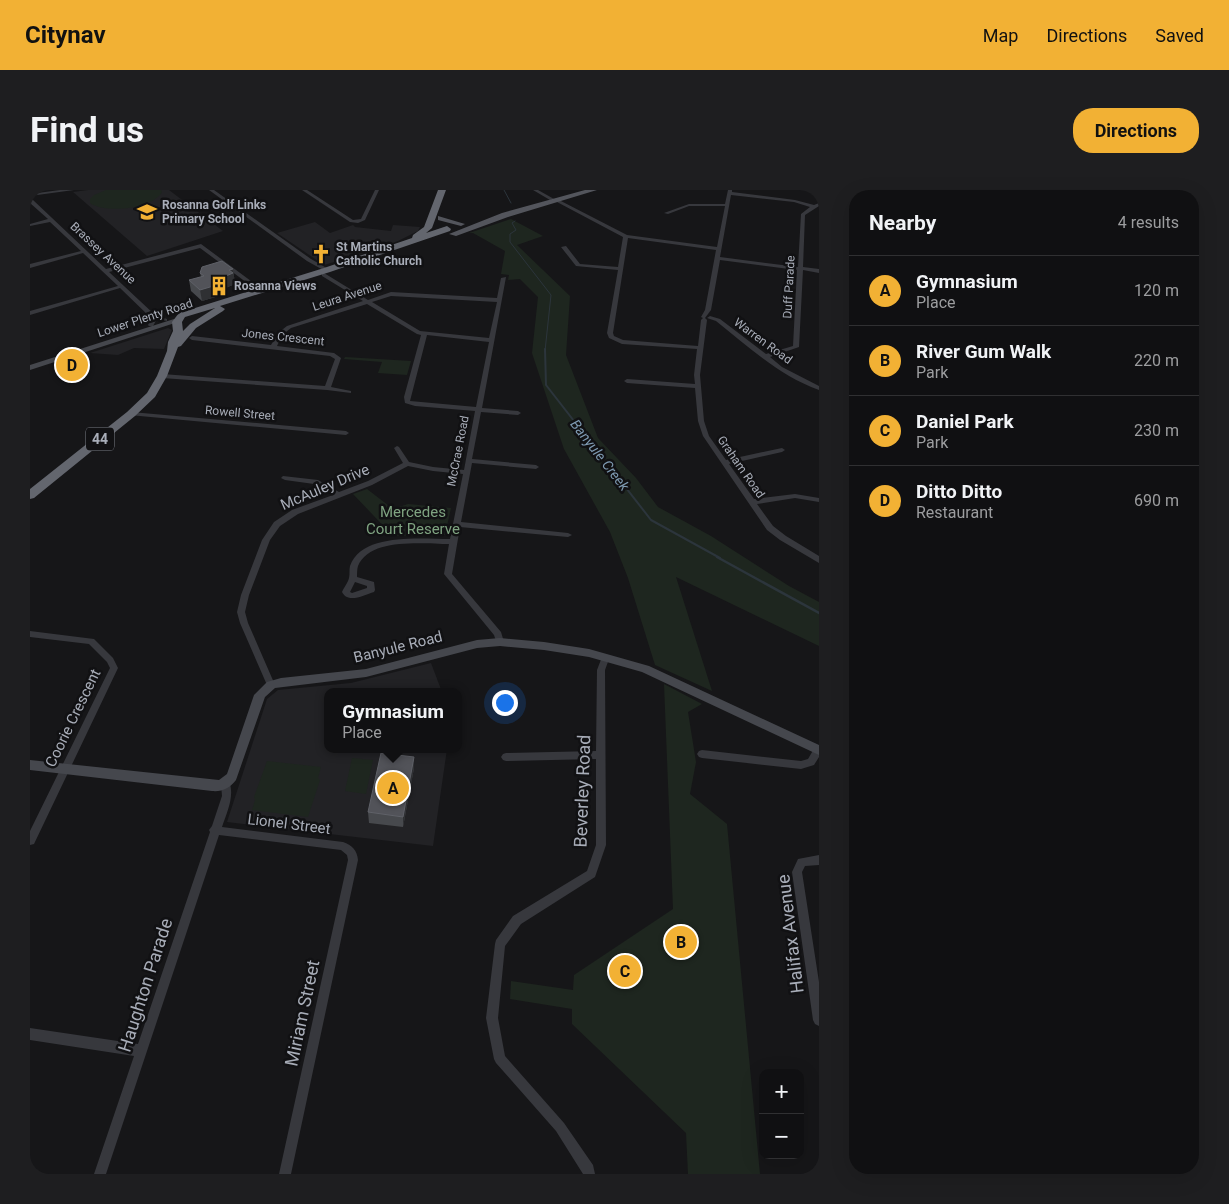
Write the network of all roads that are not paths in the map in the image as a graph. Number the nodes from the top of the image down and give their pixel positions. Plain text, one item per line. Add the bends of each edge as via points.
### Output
1 (72, 190) edge
2 (211, 190) edge
3 (304, 190) edge
4 (377, 190) edge
5 (444, 190) edge
6 (534, 190) edge
7 (581, 190) edge
8 (593, 190) edge
9 (730, 191) edge
10 (30, 200) edge
11 (555, 200) junction
12 (728, 205) junction
13 (817, 206) edge
14 (666, 214) dead end
15 (432, 218) junction
16 (441, 218) junction
17 (52, 220) junction
18 (461, 224) junction
19 (30, 225) edge
20 (447, 233) junction
21 (626, 236) junction
22 (406, 243) junction
23 (564, 247) dead end
24 (720, 248) junction
25 (85, 251) junction
26 (718, 258) junction
27 (310, 260) junction
28 (226, 264) junction
29 (30, 266) edge
30 (214, 268) edge
31 (800, 268) junction
32 (621, 269) junction
33 (106, 271) junction
34 (819, 271) edge
35 (325, 272) junction
36 (312, 274) junction
37 (504, 278) dead end
38 (122, 286) junction
39 (260, 290) junction
40 (498, 300) junction
41 (366, 301) junction
42 (233, 303) junction
43 (198, 309) junction
44 (209, 311) junction
45 (30, 313) edge
46 (153, 316) junction
47 (184, 319) junction
48 (165, 320) junction
49 (707, 320) junction
50 (722, 324) joint
51 (151, 325) junction
52 (424, 334) junction
53 (192, 338) dead end
54 (491, 340) junction
55 (273, 347) junction
56 (173, 348) junction
57 (701, 348) junction
58 (77, 353) junction
59 (764, 357) junction
60 (30, 368) edge
61 (162, 376) junction
62 (627, 381) dead end
63 (698, 386) junction
64 (326, 388) junction
65 (819, 388) edge
66 (349, 392) dead end
67 (478, 409) junction
68 (518, 413) dead end
69 (131, 414) junction
70 (346, 433) dead end
71 (397, 448) dead end
72 (782, 450) dead end
73 (468, 461) junction
74 (724, 463) junction
75 (407, 464) junction
76 (536, 467) dead end
77 (466, 472) junction
78 (285, 478) dead end
79 (30, 495) edge
80 (338, 496) junction
81 (819, 500) edge
82 (752, 502) junction
83 (456, 524) junction
84 (568, 535) dead end
85 (452, 542) junction
86 (819, 560) edge
87 (353, 579) dead end
88 (30, 634) edge
89 (500, 642) junction
90 (605, 659) junction
91 (271, 685) junction
92 (818, 750) edge
93 (702, 754) dead end
94 (602, 755) junction
95 (506, 757) dead end
96 (30, 765) edge
97 (65, 769) junction
98 (222, 785) junction
99 (214, 830) junction
100 (30, 841) edge
101 (354, 860) joint
102 (819, 860) edge
103 (819, 1020) edge
104 (30, 1034) edge
105 (142, 1051) junction
106 (100, 1174) edge
107 (285, 1174) edge
108 (589, 1174) edge

1 - 10 street
2 - 27 street
3 - 4 street via 352,221 359,222
5 - 15 highway
5 - 16 highway
6 - 11 street
7 - 11 main road, Lower Plenty Road / 44
8 - 11 main road, Lower Plenty Road / 44
9 - 12 street, Graham Road
9 - 13 street
10 - 17 street, Brassey Avenue
11 - 18 main road, Lower Plenty Road / 44
11 - 20 main road, Lower Plenty Road / 44
11 - 21 street
12 - 14 street via 689,205
12 - 24 street, Graham Road
13 - 31 street, Duff Parade via 803,214
15 - 20 highway via 433,224
15 - 22 highway via 426,231
16 - 18 main road
16 - 20 highway
17 - 19 street
17 - 25 street, Brassey Avenue
18 - 20 main road, Lower Plenty Road / 44
20 - 22 highway, Lower Plenty Road / 44
20 - 35 highway, Lower Plenty Road / 44
21 - 24 street
21 - 32 street
22 - 35 highway, Lower Plenty Road / 44
23 - 32 street via 578,265
24 - 26 street, Graham Road
25 - 29 street
25 - 33 street, Brassey Avenue
26 - 31 street
26 - 49 street, Graham Road
27 - 35 street
27 - 36 street via 317,268
28 - 30 street
28 - 33 street via 204,246 197,246
28 - 39 street
31 - 34 street
31 - 59 street, Duff Parade via 796,348
32 - 57 street via 611,337 622,342
33 - 38 street, Brassey Avenue
35 - 36 highway, Lower Plenty Road / 44
35 - 41 street
35 - 42 highway, Lower Plenty Road / 44
36 - 39 highway, Lower Plenty Road / 44
37 - 40 street, McCrae Road
38 - 45 street
38 - 46 street, Brassey Avenue
39 - 43 highway, Lower Plenty Road / 44
40 - 41 street, Leura Avenue via 400,293
40 - 54 street, McCrae Road
41 - 52 street
41 - 55 street, Leura Avenue via 289,327 280,334
42 - 44 highway, Lower Plenty Road
42 - 47 highway, 44 via 208,316
43 - 44 highway
43 - 47 highway, Lower Plenty Road / 44
44 - 47 highway, Lower Plenty Road
46 - 48 street, Brassey Avenue
46 - 51 street
47 - 48 street, Lower Plenty Road
47 - 56 highway, 44
47 - 56 highway, 44
47 - 58 street, Lower Plenty Road
48 - 51 street, Lower Plenty Road
49 - 50 street, Warren Road
49 - 57 street, Graham Road
50 - 59 street, Warren Road
51 - 58 street, Lower Plenty Road
52 - 54 street
52 - 67 street via 407,402
53 - 55 street, Jones Crescent
54 - 67 street, McCrae Road
55 - 64 street, Jones Crescent via 337,355
56 - 61 highway, 44
57 - 63 street, Graham Road
58 - 60 street, Lower Plenty Road
59 - 65 street, Warren Road
61 - 64 street
61 - 69 highway, 44 via 151,395
62 - 63 street
63 - 74 street, Graham Road via 704,432
64 - 66 street
67 - 68 street
67 - 73 street, McCrae Road
69 - 70 street, Rowell Street
69 - 79 highway, 44
71 - 75 street
72 - 74 street
73 - 76 street
73 - 77 street, McCrae Road
74 - 82 street, Graham Road
75 - 77 street
75 - 80 street, McAuley Drive
77 - 83 street, McCrae Road
78 - 80 street via 316,482
80 - 91 street, McAuley Drive via 295,512 277,524 266,540 244,595 241,612 244,623
81 - 82 street via 796,496
82 - 86 street, Graham Road via 774,531
83 - 84 street
83 - 85 street, McCrae Road
85 - 87 street via 377,545 358,560
85 - 89 street, McCrae Road via 448,574 498,634
88 - 97 street, Coorie Crescent via 91,641 114,666
89 - 90 street, Banyule Road via 589,653
89 - 91 street, Banyule Road via 477,644 366,673
90 - 92 street, Banyule Road via 663,677
90 - 94 street, Beverley Road via 602,670
91 - 98 street via 260,695 232,776
92 - 93 street via 811,762 802,765
94 - 95 street
94 - 108 street, Beverley Road via 601,845 591,874 517,920 504,938 500,944 492,1018 500,1059 560,1127
96 - 97 street
97 - 98 street
97 - 100 street, Coorie Crescent
98 - 99 street, Haughton Parade via 222,807
99 - 101 street, Lionel Street via 343,846 352,853
99 - 105 street, Haughton Parade
101 - 107 street, Miriam Street
102 - 103 street, Halifax Avenue via 802,862 797,872
104 - 105 street
105 - 106 street, Haughton Parade

